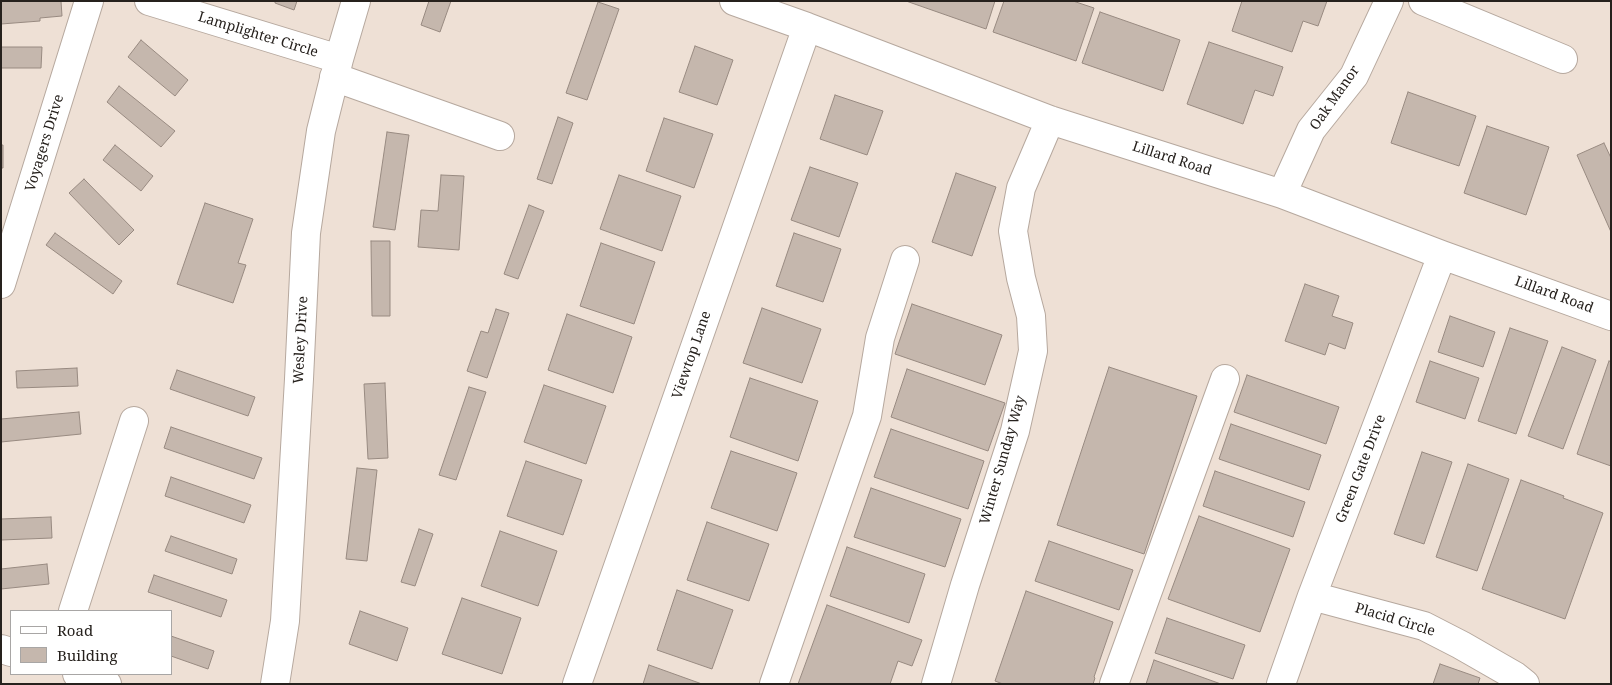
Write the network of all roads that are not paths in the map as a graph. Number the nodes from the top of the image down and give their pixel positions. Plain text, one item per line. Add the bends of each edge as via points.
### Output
1 (89, 1) edge
2 (149, 1) edge
3 (356, 1) edge
4 (734, 1) edge
5 (1389, 1) edge
6 (1423, 1) edge
7 (807, 27) junction
8 (1564, 59) dead end
9 (336, 68) junction
10 (1050, 120) junction
11 (500, 136) dead end
12 (1282, 194) junction
13 (1442, 255) junction
14 (905, 260) dead end
15 (1, 284) edge
16 (1611, 316) edge
17 (1225, 379) dead end
18 (134, 422) dead end
19 (1312, 596) junction
20 (73, 610) edge
21 (80, 675) edge
22 (108, 684) edge
23 (275, 684) edge
24 (577, 684) edge
25 (774, 684) edge
26 (936, 684) edge
27 (1114, 684) edge
28 (1281, 684) edge
29 (1525, 684) edge

1 - 15 street, Voyagers Drive
2 - 9 street, Lamplighter Circle
3 - 9 street, Wesley Drive
4 - 7 street, Lillard Road
5 - 12 street, Oak Manor via 1354,76 1311,130
6 - 8 street
7 - 10 street, Lillard Road
7 - 24 street, Viewtop Lane
9 - 11 street, Lamplighter Circle
9 - 23 street, Wesley Drive via 321,131 306,233 285,621
10 - 12 street, Lillard Road
10 - 26 street, Winter Sunday Way via 1021,188 1014,231 1031,316 1033,351 1014,431
12 - 13 street, Lillard Road
13 - 16 street, Lillard Road
13 - 19 street, Green Gate Drive
14 - 25 street via 880,338 867,416
17 - 27 street
18 - 20 street
19 - 28 street, Green Gate Drive
19 - 29 street, Placid Circle via 1424,626
21 - 22 street

